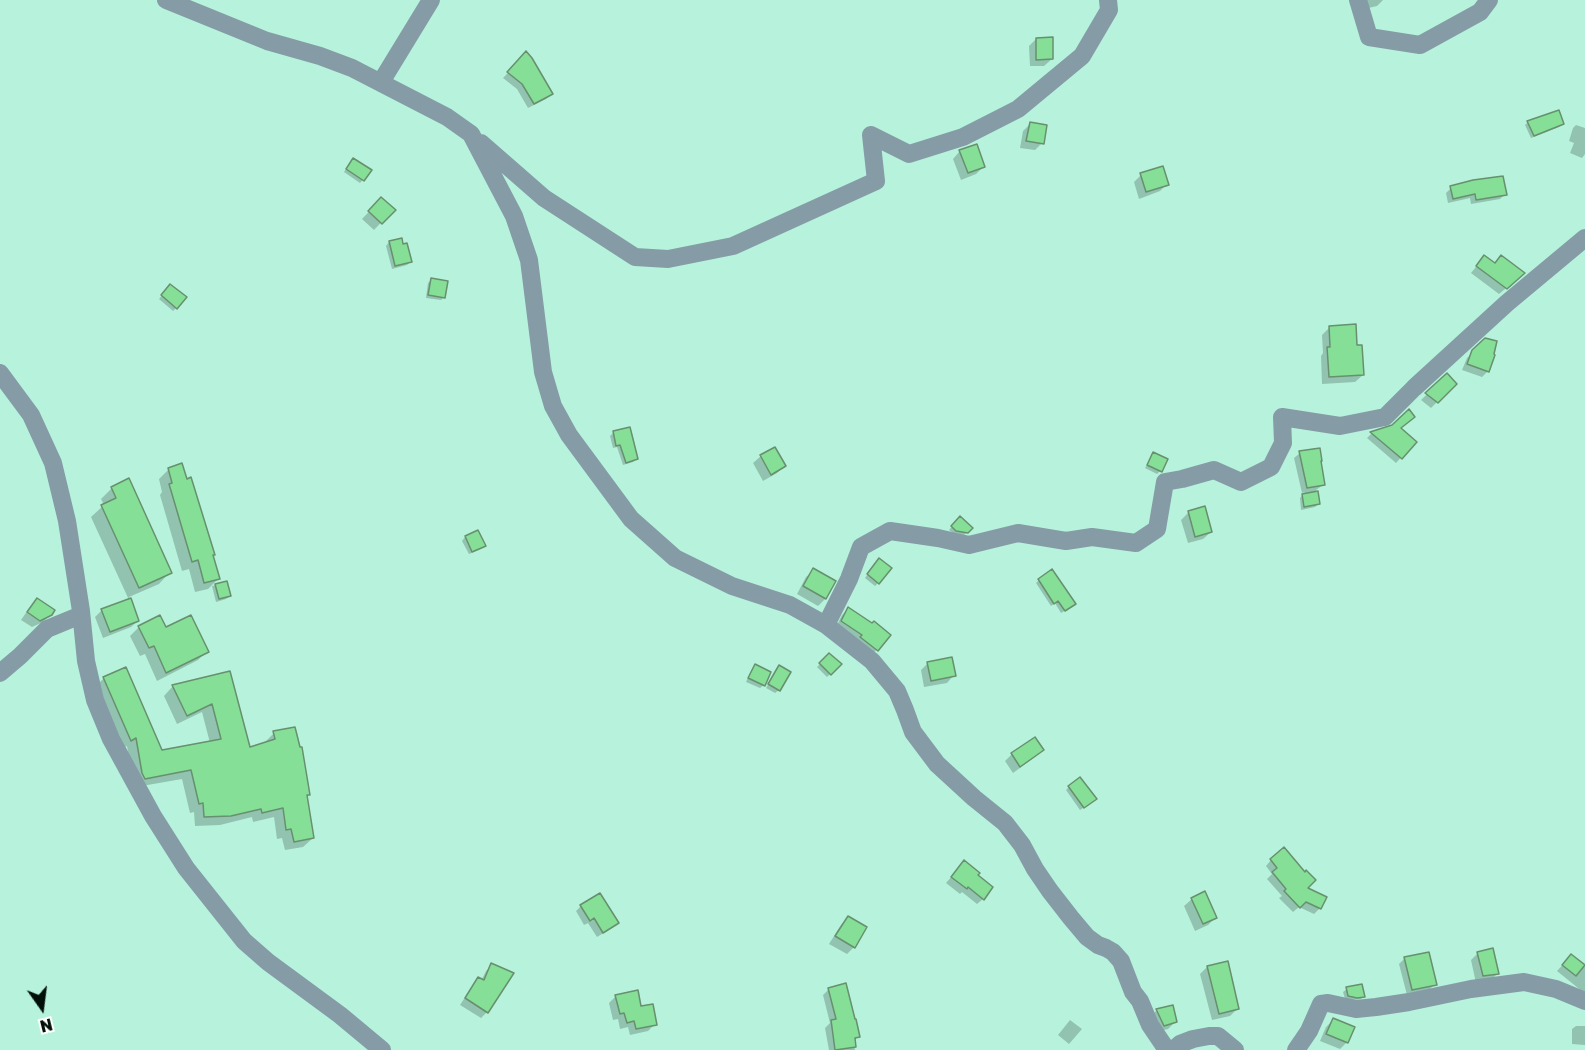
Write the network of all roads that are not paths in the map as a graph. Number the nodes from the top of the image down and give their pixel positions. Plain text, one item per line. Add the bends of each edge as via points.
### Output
1 (166, 0) edge
2 (431, 0) edge
3 (1108, 0) edge
4 (1358, 0) edge
5 (1489, 0) edge
6 (381, 81) junction
7 (471, 134) junction
8 (1585, 238) edge
9 (0, 373) edge
10 (81, 615) junction
11 (826, 625) junction
12 (0, 673) edge
13 (1585, 1001) edge
14 (382, 1050) edge
15 (1167, 1050) edge
16 (1173, 1050) edge
17 (1235, 1050) edge
18 (1296, 1050) edge

1 - 6 street
2 - 6 street
3 - 7 street via 1109,10 1082,56 1018,109 963,137 909,154 870,135 876,181 733,246 668,259 635,257 544,198
4 - 5 street via 1369,37 1420,45 1480,12
6 - 7 street
7 - 11 street via 514,216 529,260 543,372 553,406 569,435 632,519 675,558 732,586 790,605
8 - 11 street via 1507,303 1385,417 1340,426 1282,417 1283,443 1270,466 1241,482 1214,470 1165,482 1157,528 1136,543 1092,537 1066,541 1018,533 969,545 890,531 861,547
9 - 10 street via 30,415 53,463
10 - 12 street via 47,629
10 - 14 street via 89,680 103,720 153,816 186,868 263,959
11 - 15 street via 872,661 897,691 913,732 937,764 1005,823 1071,918 1087,937 1121,961 1150,1025
13 - 18 street via 1524,982 1356,1010 1321,1004
16 - 17 street via 1180,1044 1209,1036 1218,1036

